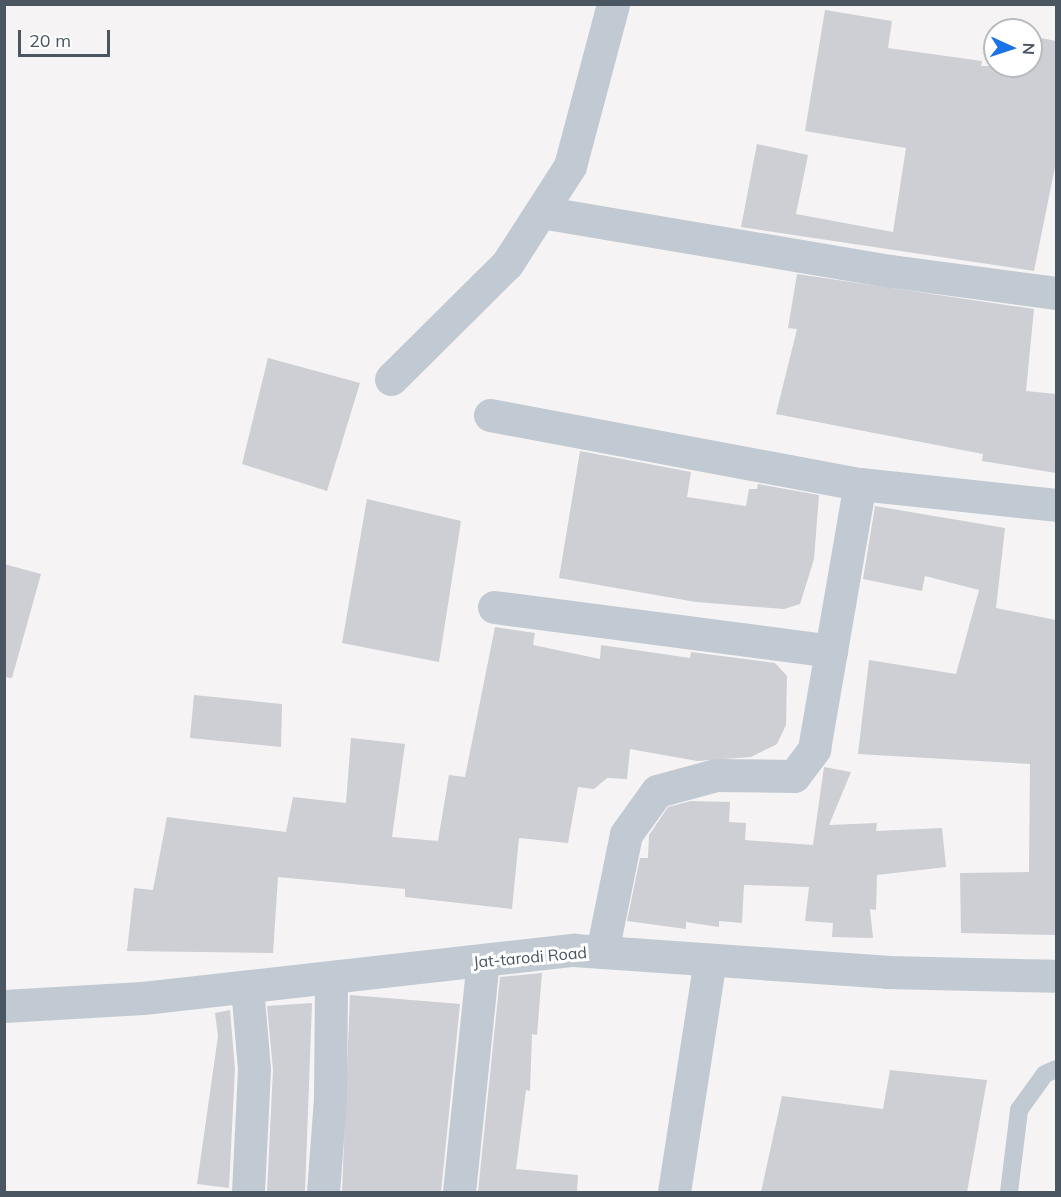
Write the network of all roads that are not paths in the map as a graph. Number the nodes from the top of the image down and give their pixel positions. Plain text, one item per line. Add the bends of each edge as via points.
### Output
1 (613, 4) edge
2 (541, 212) junction
3 (1056, 293) edge
4 (391, 379) dead end
5 (490, 415) dead end
6 (860, 484) junction
7 (1056, 505) edge
8 (494, 607) dead end
9 (831, 651) junction
10 (602, 952) junction
11 (483, 960) junction
12 (710, 960) junction
13 (1056, 976) edge
14 (331, 978) junction
15 (247, 987) junction
16 (4, 1006) edge
17 (1056, 1069) edge
18 (248, 1192) edge
19 (323, 1192) edge
20 (459, 1192) edge
21 (674, 1192) edge
22 (1009, 1192) edge

1 - 2 street via 570,166
2 - 3 street via 891,271
2 - 4 street via 507,264
5 - 6 street
6 - 7 street
6 - 9 street
8 - 9 street
9 - 10 street via 814,749 795,776 716,775 657,791 626,834
10 - 11 street, Jat-tarodi Road via 574,950
10 - 12 street, Jat-tarodi Road
11 - 14 street, Jat-tarodi Road
11 - 20 street
12 - 13 street, Jat-tarodi Road via 886,972
12 - 21 street
14 - 15 street, Jat-tarodi Road
14 - 19 street via 330,1099
15 - 16 street, Jat-tarodi Road
15 - 18 street via 254,1070
17 - 22 lane via 1045,1074 1019,1110

